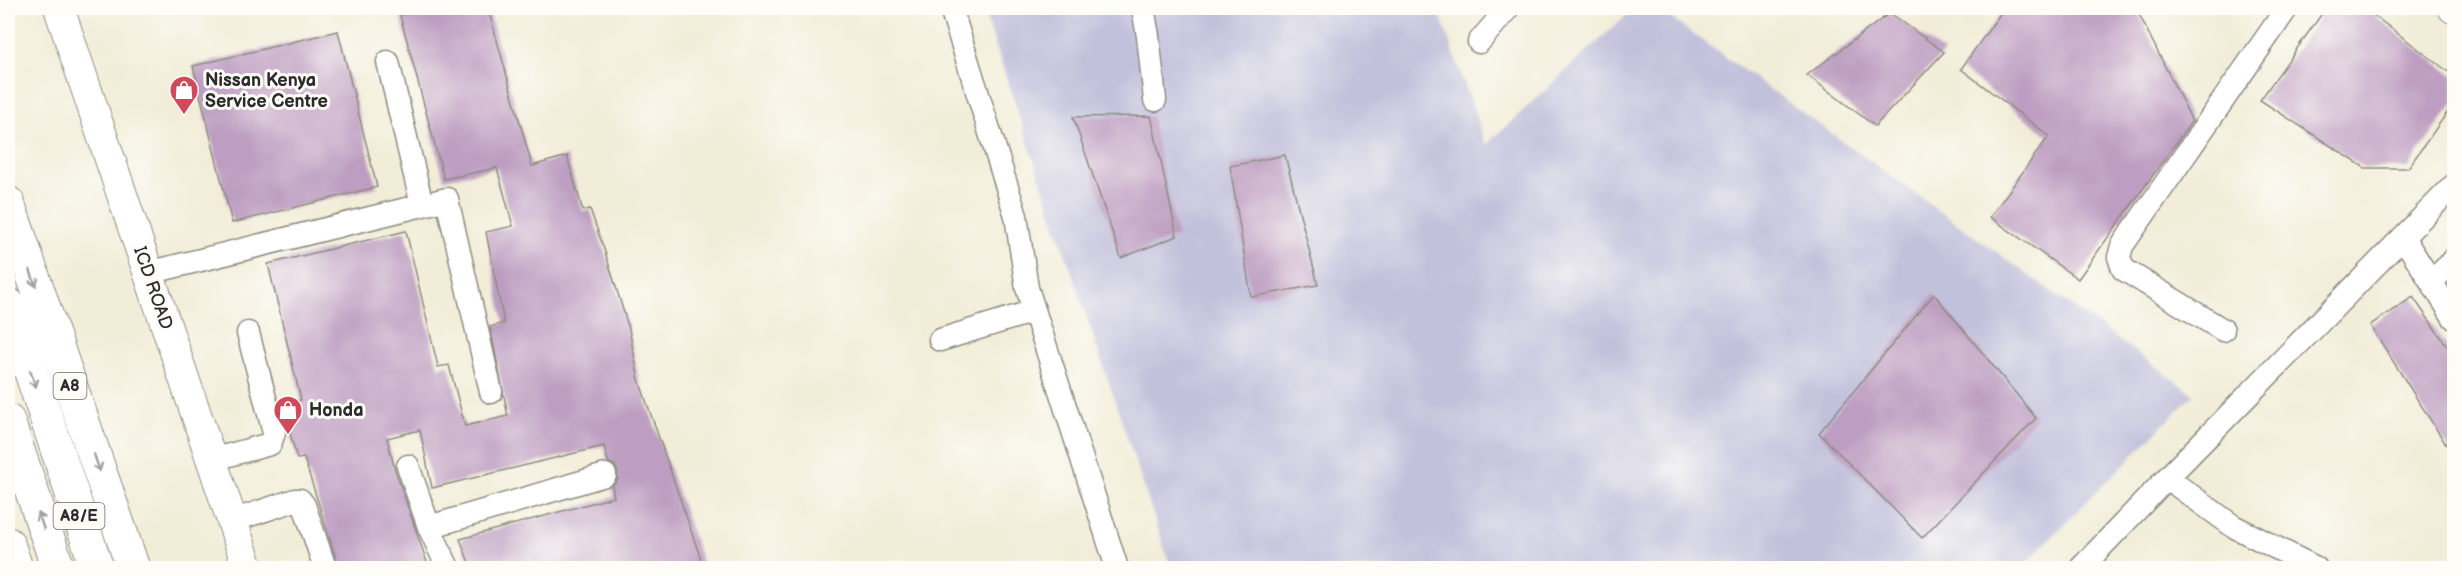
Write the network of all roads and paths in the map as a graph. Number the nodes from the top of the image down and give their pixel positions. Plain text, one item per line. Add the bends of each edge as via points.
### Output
1 (59, 8) edge
2 (951, 8) edge
3 (1143, 8) edge
4 (1508, 8) edge
5 (2287, 8) edge
6 (1479, 42) dead end
7 (388, 62) dead end
8 (1155, 100) dead end
9 (2454, 185) edge
10 (8, 203) edge
11 (422, 205) junction
12 (2403, 237) junction
13 (2454, 259) edge
14 (148, 273) junction
15 (2432, 282) junction
16 (8, 304) edge
17 (1034, 310) junction
18 (2454, 318) edge
19 (2223, 330) dead end
20 (248, 333) dead end
21 (940, 340) dead end
22 (491, 392) dead end
23 (8, 421) edge
24 (211, 460) junction
25 (408, 466) dead end
26 (605, 475) dead end
27 (2167, 478) junction
28 (232, 521) junction
29 (429, 527) junction
30 (8, 544) edge
31 (16, 568) edge
32 (58, 568) edge
33 (97, 568) edge
34 (133, 568) edge
35 (248, 568) edge
36 (325, 568) edge
37 (447, 568) edge
38 (1116, 568) edge
39 (2081, 568) edge
40 (2316, 568) edge

1 - 14 main road, ICD ROAD
2 - 17 lane via 1016,216
3 - 8 lane
4 - 6 lane
5 - 19 lane via 2122,246 2119,257 2123,269
7 - 11 lane
9 - 12 lane
10 -> 34 highway, A8
11 - 14 lane
11 - 22 lane via 447,199
12 - 15 lane
12 - 27 lane
13 - 15 lane
14 - 24 main road, ICD ROAD
15 - 18 lane
16 -> 33 highway, A8/E
17 - 21 lane
17 - 38 lane
20 - 24 lane via 273,440
32 -> 23 highway, A8/E
24 - 28 main road, ICD ROAD
25 - 29 lane
26 - 29 lane
27 - 39 lane
27 - 40 lane via 2233,526
28 - 35 main road, ICD ROAD
28 - 36 lane via 300,500
29 - 37 lane
30 - 31 highway

